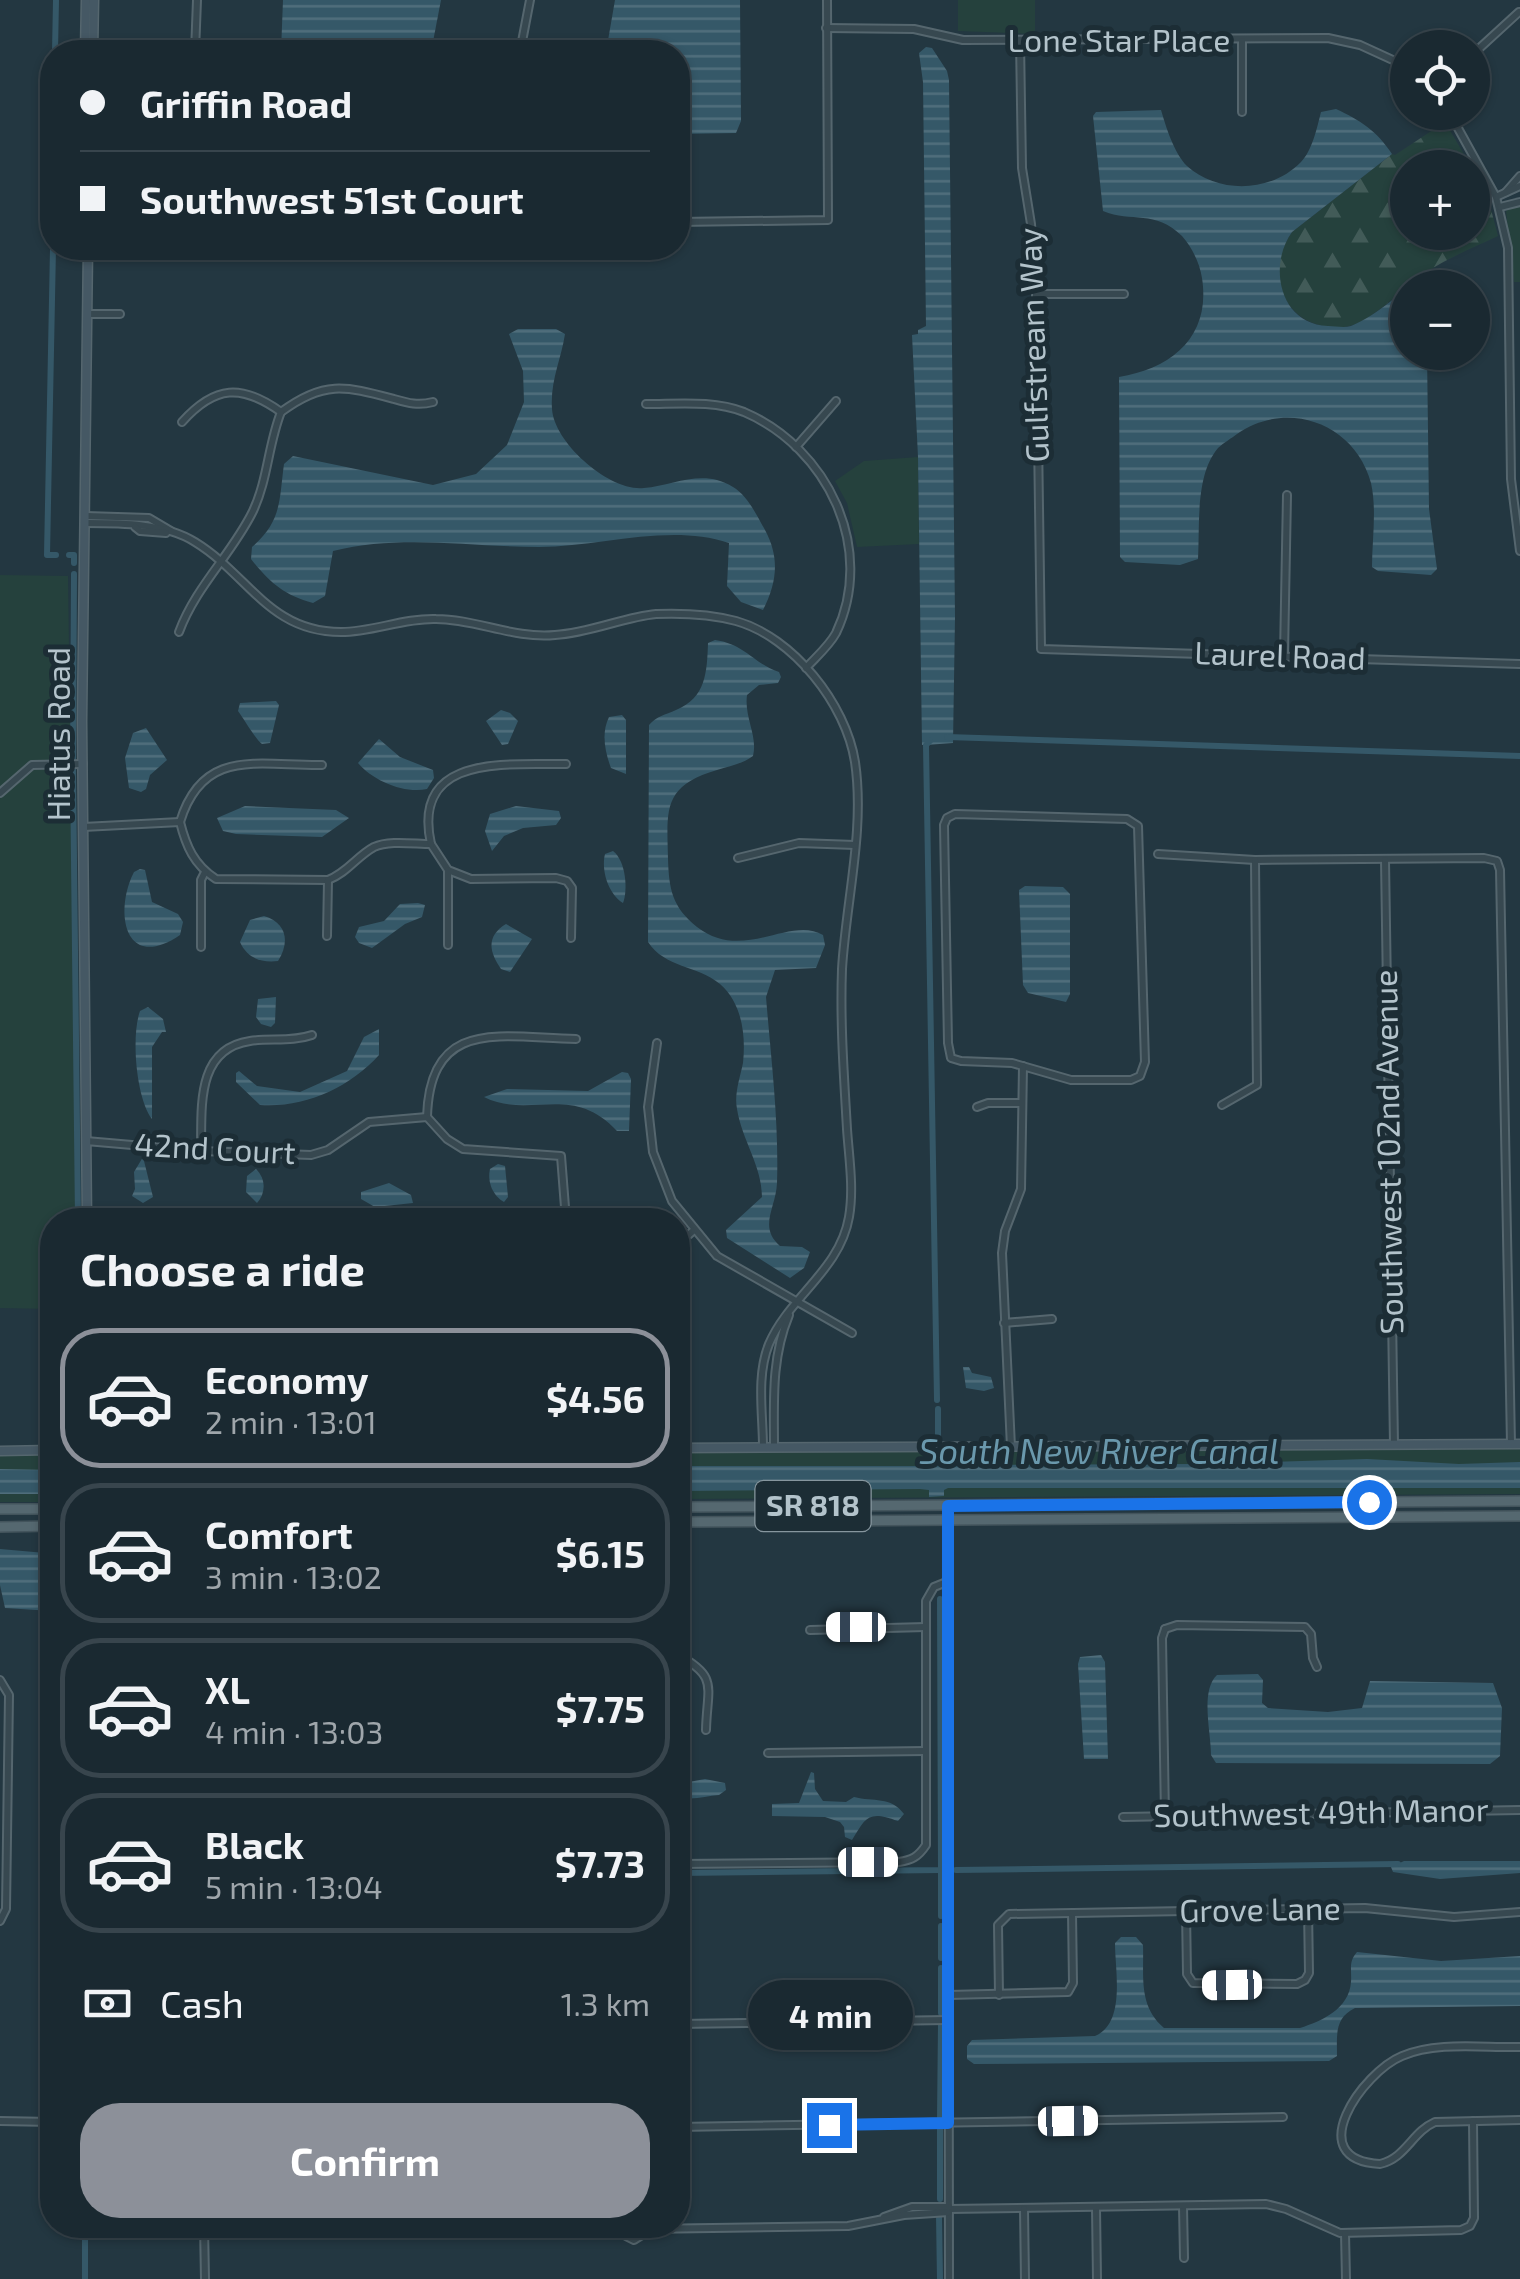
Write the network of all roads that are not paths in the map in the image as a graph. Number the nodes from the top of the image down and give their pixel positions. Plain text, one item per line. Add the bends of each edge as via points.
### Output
1 (86, 0) edge
2 (94, 0) edge
3 (196, 0) edge
4 (530, 0) edge
5 (827, 0) edge
6 (1519, 12) edge
7 (826, 28) junction
8 (1490, 39) edge
9 (88, 40) edge
10 (90, 40) edge
11 (196, 40) edge
12 (522, 40) edge
13 (1020, 41) junction
14 (1242, 41) junction
15 (1390, 59) edge
16 (1242, 112) dead end
17 (1460, 130) edge
18 (1519, 185) edge
19 (1496, 197) junction
20 (1520, 202) edge
21 (1500, 206) junction
22 (690, 222) edge
23 (88, 260) edge
24 (1036, 294) junction
25 (1124, 294) dead end
26 (88, 314) junction
27 (120, 314) dead end
28 (836, 400) dead end
29 (433, 402) dead end
30 (646, 404) dead end
31 (281, 412) junction
32 (182, 422) dead end
33 (796, 446) junction
34 (1287, 495) dead end
35 (86, 520) junction
36 (172, 532) junction
37 (1520, 551) edge
38 (220, 562) junction
39 (179, 632) dead end
40 (1040, 648) joint
41 (1284, 656) junction
42 (1520, 664) edge
43 (806, 668) junction
44 (82, 764) junction
45 (566, 764) dead end
46 (322, 765) dead end
47 (0, 793) edge
48 (180, 822) junction
49 (83, 827) junction
50 (431, 844) junction
51 (855, 846) junction
52 (1158, 854) dead end
53 (738, 858) dead end
54 (1255, 860) junction
55 (1385, 860) junction
56 (448, 870) junction
57 (204, 872) junction
58 (328, 880) junction
59 (327, 936) dead end
60 (571, 938) dead end
61 (448, 945) dead end
62 (201, 947) dead end
63 (312, 1035) dead end
64 (576, 1039) dead end
65 (657, 1043) dead end
66 (1023, 1066) junction
67 (1021, 1103) junction
68 (1222, 1104) dead end
69 (978, 1107) dead end
70 (427, 1117) junction
71 (86, 1141) junction
72 (201, 1150) junction
73 (86, 1208) edge
74 (565, 1208) edge
75 (677, 1208) edge
76 (690, 1227) edge
77 (693, 1231) junction
78 (690, 1234) edge
79 (794, 1307) junction
80 (1052, 1319) dead end
81 (1004, 1323) junction
82 (852, 1333) dead end
83 (1516, 1444) edge
84 (1394, 1445) junction
85 (1011, 1446) junction
86 (763, 1447) junction
87 (774, 1447) junction
88 (690, 1448) edge
89 (40, 1450) edge
90 (0, 1451) edge
91 (1520, 1501) edge
92 (1307, 1502) junction
93 (1369, 1502) junction
94 (948, 1506) junction
95 (690, 1507) edge
96 (0, 1509) edge
97 (40, 1509) edge
98 (1520, 1516) edge
99 (1287, 1518) junction
100 (1338, 1518) junction
101 (690, 1522) edge
102 (948, 1522) junction
103 (40, 1526) edge
104 (0, 1527) edge
105 (949, 1582) junction
106 (926, 1626) junction
107 (810, 1630) dead end
108 (690, 1661) edge
109 (1317, 1667) dead end
110 (1, 1681) edge
111 (706, 1730) dead end
112 (926, 1751) junction
113 (768, 1753) dead end
114 (1520, 1810) edge
115 (1122, 1816) dead end
116 (1164, 1816) junction
117 (690, 1864) edge
118 (1308, 1909) junction
119 (1186, 1912) junction
120 (1520, 1912) edge
121 (1072, 1914) junction
122 (0, 1921) edge
123 (999, 1994) junction
124 (948, 1996) junction
125 (948, 2020) junction
126 (690, 2024) edge
127 (1520, 2047) edge
128 (1284, 2117) dead end
129 (1520, 2120) edge
130 (0, 2121) edge
131 (1473, 2121) junction
132 (40, 2122) edge
133 (948, 2123) junction
134 (690, 2127) edge
135 (1182, 2206) junction
136 (1096, 2208) junction
137 (949, 2209) junction
138 (1024, 2209) junction
139 (690, 2227) edge
140 (1345, 2233) junction
141 (204, 2238) edge
142 (1184, 2258) dead end
143 (205, 2279) edge
144 (949, 2279) edge
145 (1025, 2279) edge
146 (1097, 2279) edge
147 (1346, 2279) edge

1 - 9 street
2 - 10 street
3 - 11 street
4 - 12 street
5 - 7 street
6 - 8 street
7 - 13 street, Lone Star Place
7 - 22 street via 828,220
13 - 14 street, Lone Star Place
13 - 24 street, Gulfstream Way via 1022,168
14 - 15 street, Lone Star Place via 1328,38
14 - 16 street
17 - 19 street
18 - 19 street
19 - 21 street
20 - 21 street
21 - 37 street via 1508,248 1512,480
23 - 26 street, Hiatus Road
24 - 25 street
24 - 40 street, Gulfstream Way
26 - 27 street
26 - 35 street, Hiatus Road
28 - 33 street
29 - 31 street via 420,406 329,388 305,394
30 - 33 street via 740,411
31 - 32 street via 239,391 216,394
31 - 38 street via 251,514
33 - 43 street via 843,514 852,554 849,599 834,637
34 - 41 street
35 - 36 street
35 - 36 street via 149,518
35 - 44 street, Hiatus Road
36 - 38 street
38 - 39 street
38 - 43 street via 269,608 314,628 340,632 437,619 550,636 692,613 738,622 774,640
40 - 41 street, Laurel Road
41 - 42 street, Laurel Road
43 - 51 street via 836,710 854,758
44 - 47 street via 32,764
44 - 49 street, Hiatus Road
45 - 50 street via 490,765 455,774 434,798
46 - 48 street via 210,772 194,788
48 - 49 street
48 - 57 street
49 - 71 street, Hiatus Road
50 - 56 street
50 - 58 street via 382,844
51 - 53 street via 799,842
51 - 79 street via 842,972 849,1220 839,1248
52 - 54 street
54 - 55 street
54 - 68 street via 1257,1085
55 - 83 street via 1497,860
55 - 84 street, Southwest 102nd Avenue
56 - 60 street via 470,879 567,881
56 - 61 street
57 - 58 street via 216,878
57 - 62 street
58 - 59 street
63 - 72 street via 244,1042 218,1056 203,1087
64 - 70 street via 462,1042 429,1080
65 - 75 street via 648,1107 653,1152
66 - 66 street via 951,1058 946,818 1133,821 1140,833 1140,1076 1071,1080
66 - 67 street
67 - 69 street
67 - 81 street via 1021,1189 1002,1253
70 - 72 street, 42nd Court via 369,1122 311,1155
70 - 74 street via 463,1149 562,1156
71 - 72 street, 42nd Court
71 - 73 street, Hiatus Road
76 - 77 street
77 - 78 street
77 - 79 street via 716,1256
79 - 82 street
79 - 86 street via 777,1328 762,1368
79 - 87 street via 776,1357
80 - 81 street
81 - 85 street
83 - 84 street
84 - 85 street
85 - 87 street
86 - 87 street
86 - 88 street
89 - 90 street
91 - 93 main road, SR 818
92 - 93 main road, SR 818
92 - 94 main road, SR 818
92 - 99 main road
93 - 100 main road
94 - 95 main road, SR 818
94 - 102 street
96 - 97 main road
98 - 100 main road, SR 818
99 - 100 main road, SR 818
99 - 102 main road, SR 818
101 - 102 main road, SR 818
102 - 105 street
103 - 104 main road
105 - 106 street via 928,1596
105 - 124 street
106 - 107 street
106 - 112 street
108 - 111 street via 707,1680
109 - 116 street via 1302,1626 1163,1628
110 - 122 street via 9,1695 6,1909
112 - 113 street
112 - 117 street via 926,1845 916,1858
114 - 116 street, Southwest 49th Manor
115 - 116 street, Southwest 49th Manor
118 - 119 street, Grove Lane
118 - 119 street via 1309,1969 1297,1984 1191,1982
118 - 120 street, Grove Lane via 1454,1918
119 - 121 street, Grove Lane
121 - 123 street, Grove Lane via 1001,1919
121 - 123 street via 1074,1983 1068,1992
123 - 124 street
124 - 125 street
125 - 126 street
125 - 133 street
127 - 131 street via 1429,2049 1393,2060 1345,2112 1341,2133 1349,2152 1387,2163 1428,2125
128 - 133 street
129 - 131 street
130 - 132 street
131 - 140 street via 1474,2214 1467,2228
133 - 134 street
133 - 137 street
135 - 136 street
135 - 140 street via 1276,2206
135 - 142 street
136 - 138 street
136 - 146 street
137 - 138 street
137 - 139 street via 912,2207 848,2226
137 - 144 street
138 - 145 street
140 - 147 street
141 - 143 street

